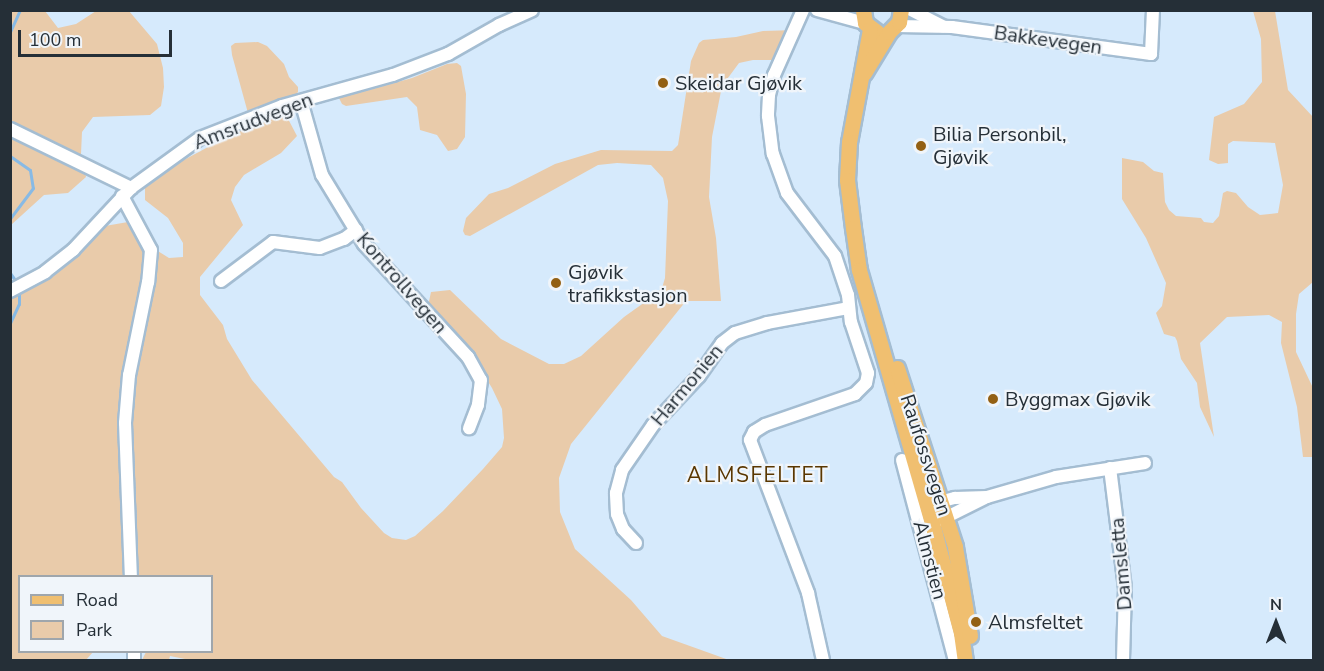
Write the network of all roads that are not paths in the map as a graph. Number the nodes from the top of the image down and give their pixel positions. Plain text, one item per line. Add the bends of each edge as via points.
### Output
1 (532, 10) edge
2 (803, 10) edge
3 (818, 10) edge
4 (901, 10) edge
5 (910, 10) edge
6 (1153, 10) edge
7 (866, 21) edge
8 (944, 27) junction
9 (893, 29) junction
10 (862, 75) junction
11 (301, 101) junction
12 (10, 129) edge
13 (126, 192) junction
14 (356, 230) junction
15 (220, 281) dead end
16 (10, 291) edge
17 (849, 308) junction
18 (469, 428) dead end
19 (902, 460) dead end
20 (1145, 464) dead end
21 (1110, 468) junction
22 (987, 497) junction
23 (934, 504) junction
24 (939, 520) junction
25 (636, 543) dead end
26 (131, 575) edge
27 (823, 660) edge
28 (955, 660) edge
29 (965, 660) edge
30 (973, 660) edge
31 (1123, 660) edge

1 - 11 street, Amsrudvegen via 448,54 393,75
2 - 17 street via 769,95 773,154 788,193 835,256
3 - 7 street
4 - 9 main road, Raufossvegen
5 - 8 street, Bakkevegen
6 - 8 street, Bakkevegen via 1151,54
7 - 9 main road via 879,33
7 - 10 main road, Raufossvegen
8 - 9 street, Bakkevegen
9 - 10 main road, Raufossvegen
10 - 23 main road, Raufossvegen via 847,161 849,206 862,280
11 - 13 street, Amsrudvegen via 200,138
11 - 14 street, Kontrollvegen via 322,176
12 - 13 street
13 - 16 street, Amsrudvegen via 73,250 45,272
13 - 26 street via 151,250 124,423
14 - 15 street via 320,248 273,242
14 - 18 street, Kontrollvegen via 481,380 478,405
17 - 25 street, Harmonien via 767,323 726,339 699,376 653,425 622,470 616,493 617,514 623,529
17 - 27 street via 867,365 867,379 855,394 756,430 750,440 801,574
19 - 28 street, Almstien
20 - 21 street
21 - 22 street via 1056,477
21 - 31 street, Damsletta via 1125,588
22 - 23 street
22 - 24 street
23 - 24 main road, Raufossvegen
24 - 29 main road, Raufossvegen
24 - 30 main road, Raufossvegen via 961,573

